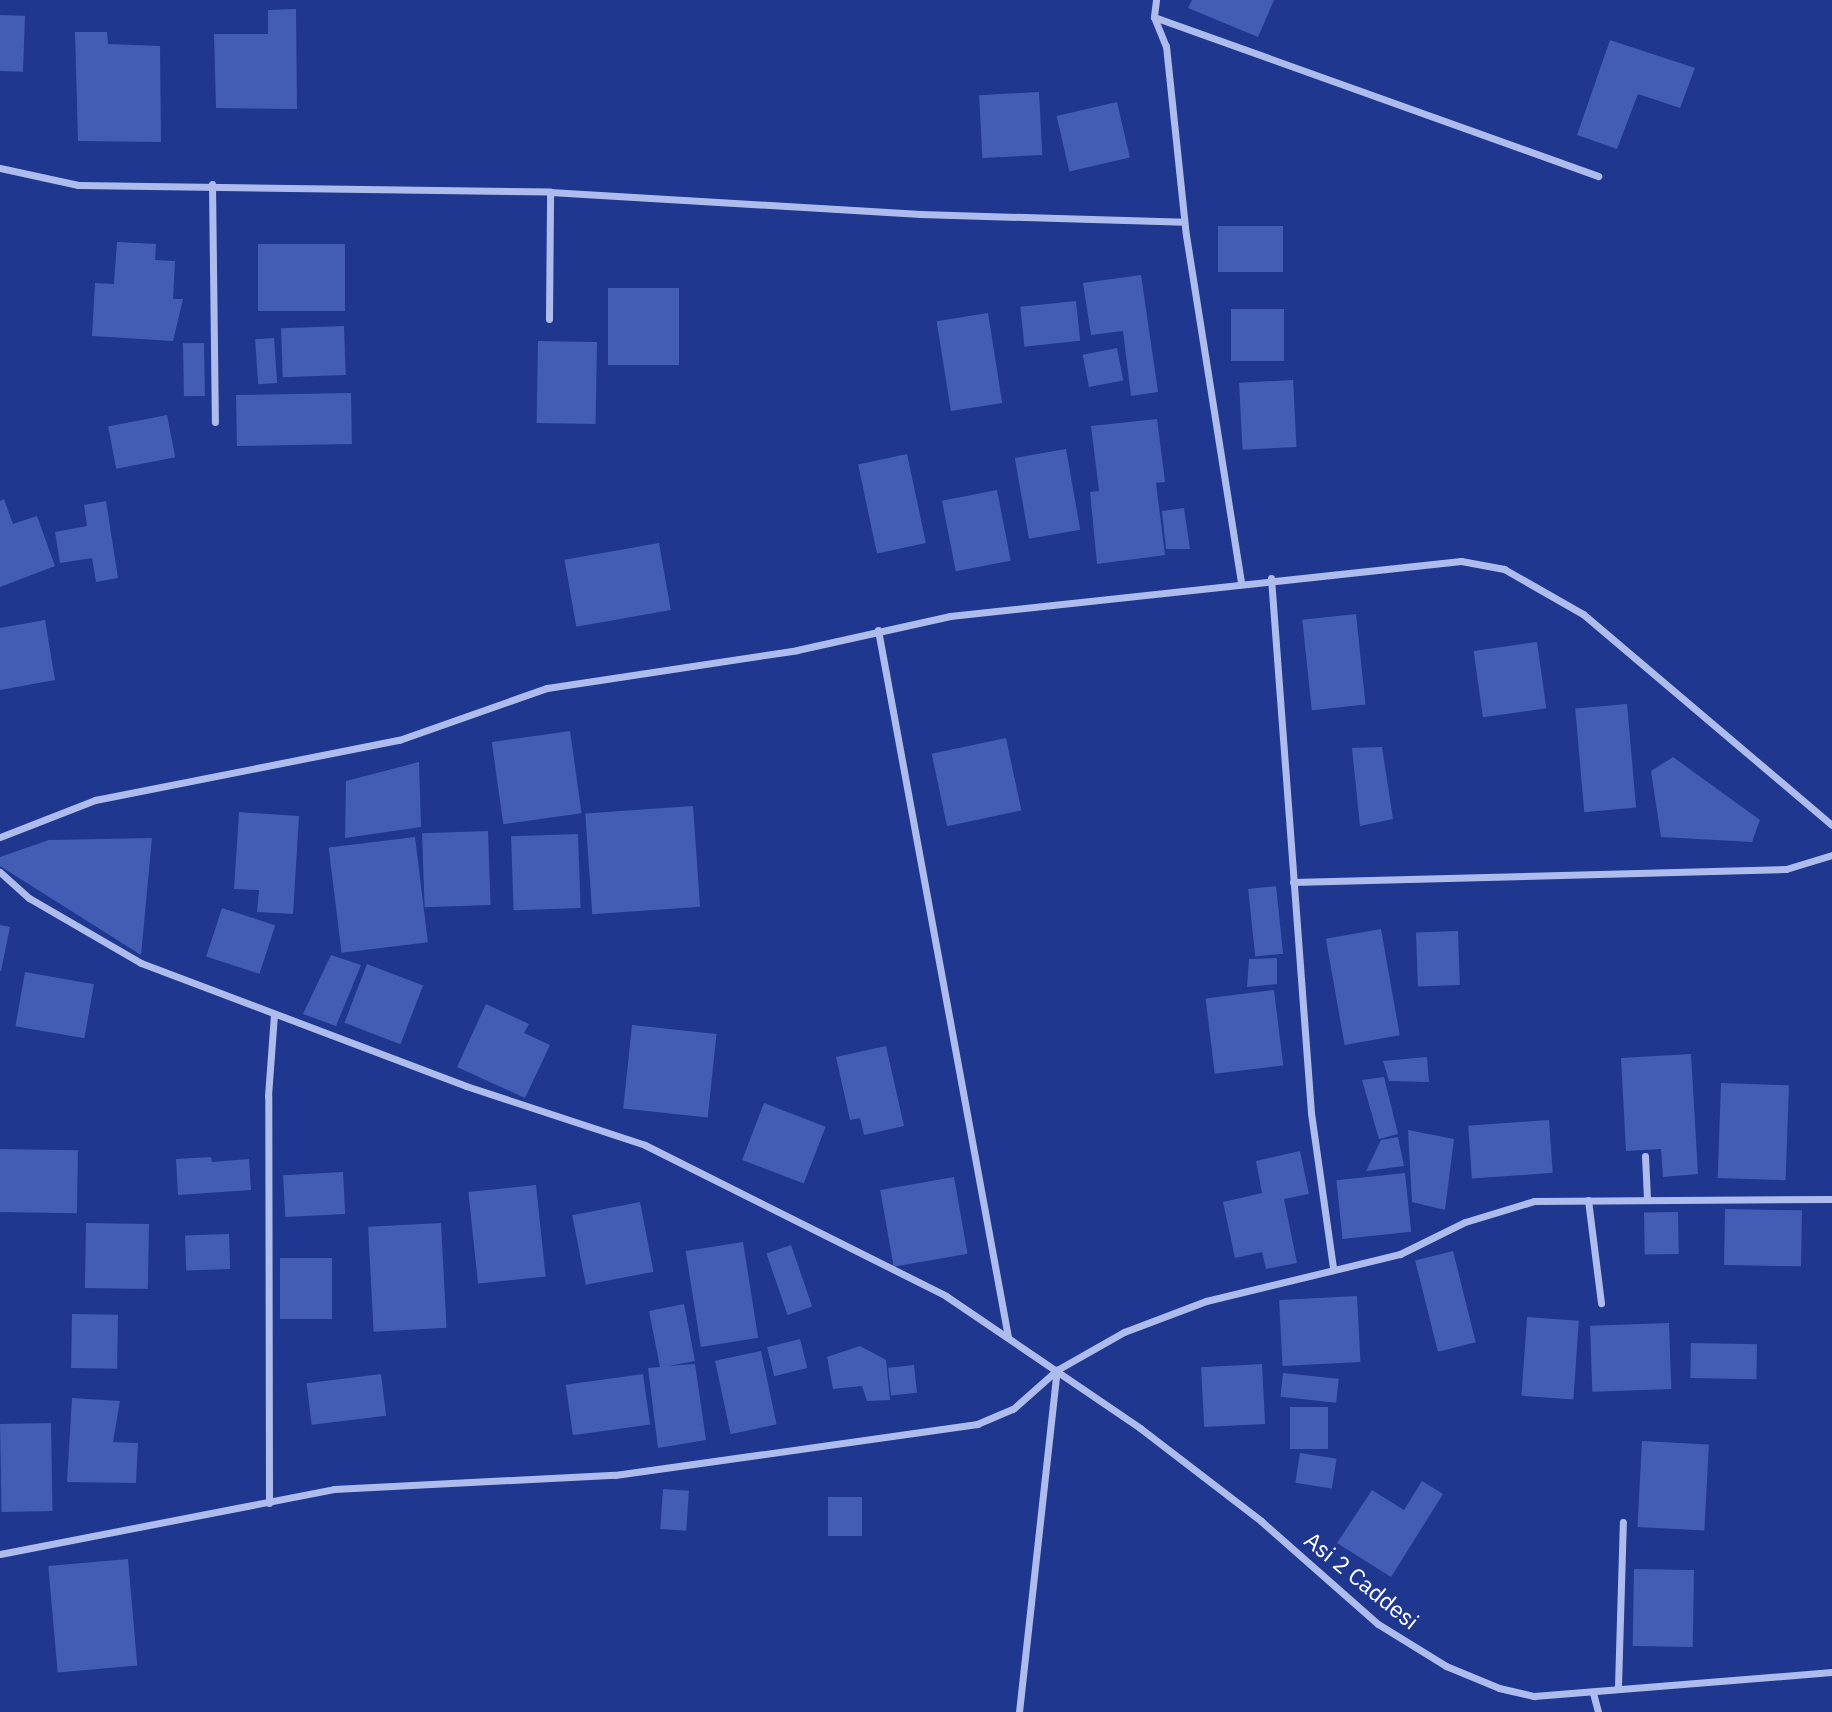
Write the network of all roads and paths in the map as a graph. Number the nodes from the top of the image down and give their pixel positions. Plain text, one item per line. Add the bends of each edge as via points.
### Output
1 (1156, 0) edge
2 (1154, 17) junction
3 (0, 168) edge
4 (1598, 176) dead end
5 (212, 184) junction
6 (550, 192) junction
7 (1184, 222) junction
8 (549, 319) dead end
9 (215, 422) dead end
10 (1271, 578) junction
11 (1241, 583) junction
12 (878, 630) junction
13 (1832, 825) edge
14 (0, 837) edge
15 (1832, 856) edge
16 (0, 872) edge
17 (1293, 882) junction
18 (274, 1016) junction
19 (1645, 1156) dead end
20 (1647, 1199) junction
21 (1832, 1199) edge
22 (1588, 1200) junction
23 (1333, 1267) junction
24 (1601, 1303) dead end
25 (1008, 1338) junction
26 (1057, 1370) junction
27 (269, 1503) junction
28 (1623, 1522) dead end
29 (0, 1554) edge
30 (1832, 1672) edge
31 (1618, 1686) junction
32 (1593, 1693) junction
33 (1018, 1712) edge
34 (1598, 1712) edge

1 - 2 street
2 - 4 street
2 - 7 street via 1166,46
3 - 5 street via 78,185
5 - 6 street
5 - 9 street
6 - 7 street via 920,214
6 - 8 street
7 - 11 street
10 - 11 street
10 - 13 street via 1461,561 1504,569 1583,614
10 - 17 street
11 - 12 street via 950,616
12 - 14 street via 797,650 547,688 399,740 95,800
12 - 25 street
15 - 17 street via 1786,869 1492,873
16 - 18 street, Asi 2 Caddesi via 29,898 141,963
17 - 23 street via 1311,1113
18 - 25 street, Asi 2 Caddesi via 645,1146 946,1296
18 - 27 street via 268,1096
19 - 20 street
20 - 21 street
20 - 22 street
22 - 23 street via 1534,1201 1465,1222 1400,1254
22 - 24 street
23 - 26 street via 1195,1305 1124,1332
25 - 26 street, Asi 2 Caddesi
26 - 27 street via 1013,1409 977,1424 615,1475 334,1489
26 - 32 street, Asi 2 Caddesi via 1261,1521 1378,1624 1446,1666 1499,1688 1534,1696
26 - 33 street
27 - 29 street
28 - 31 street
30 - 31 street, Asi 2 Caddesi
31 - 32 street, Asi 2 Caddesi
32 - 34 street

